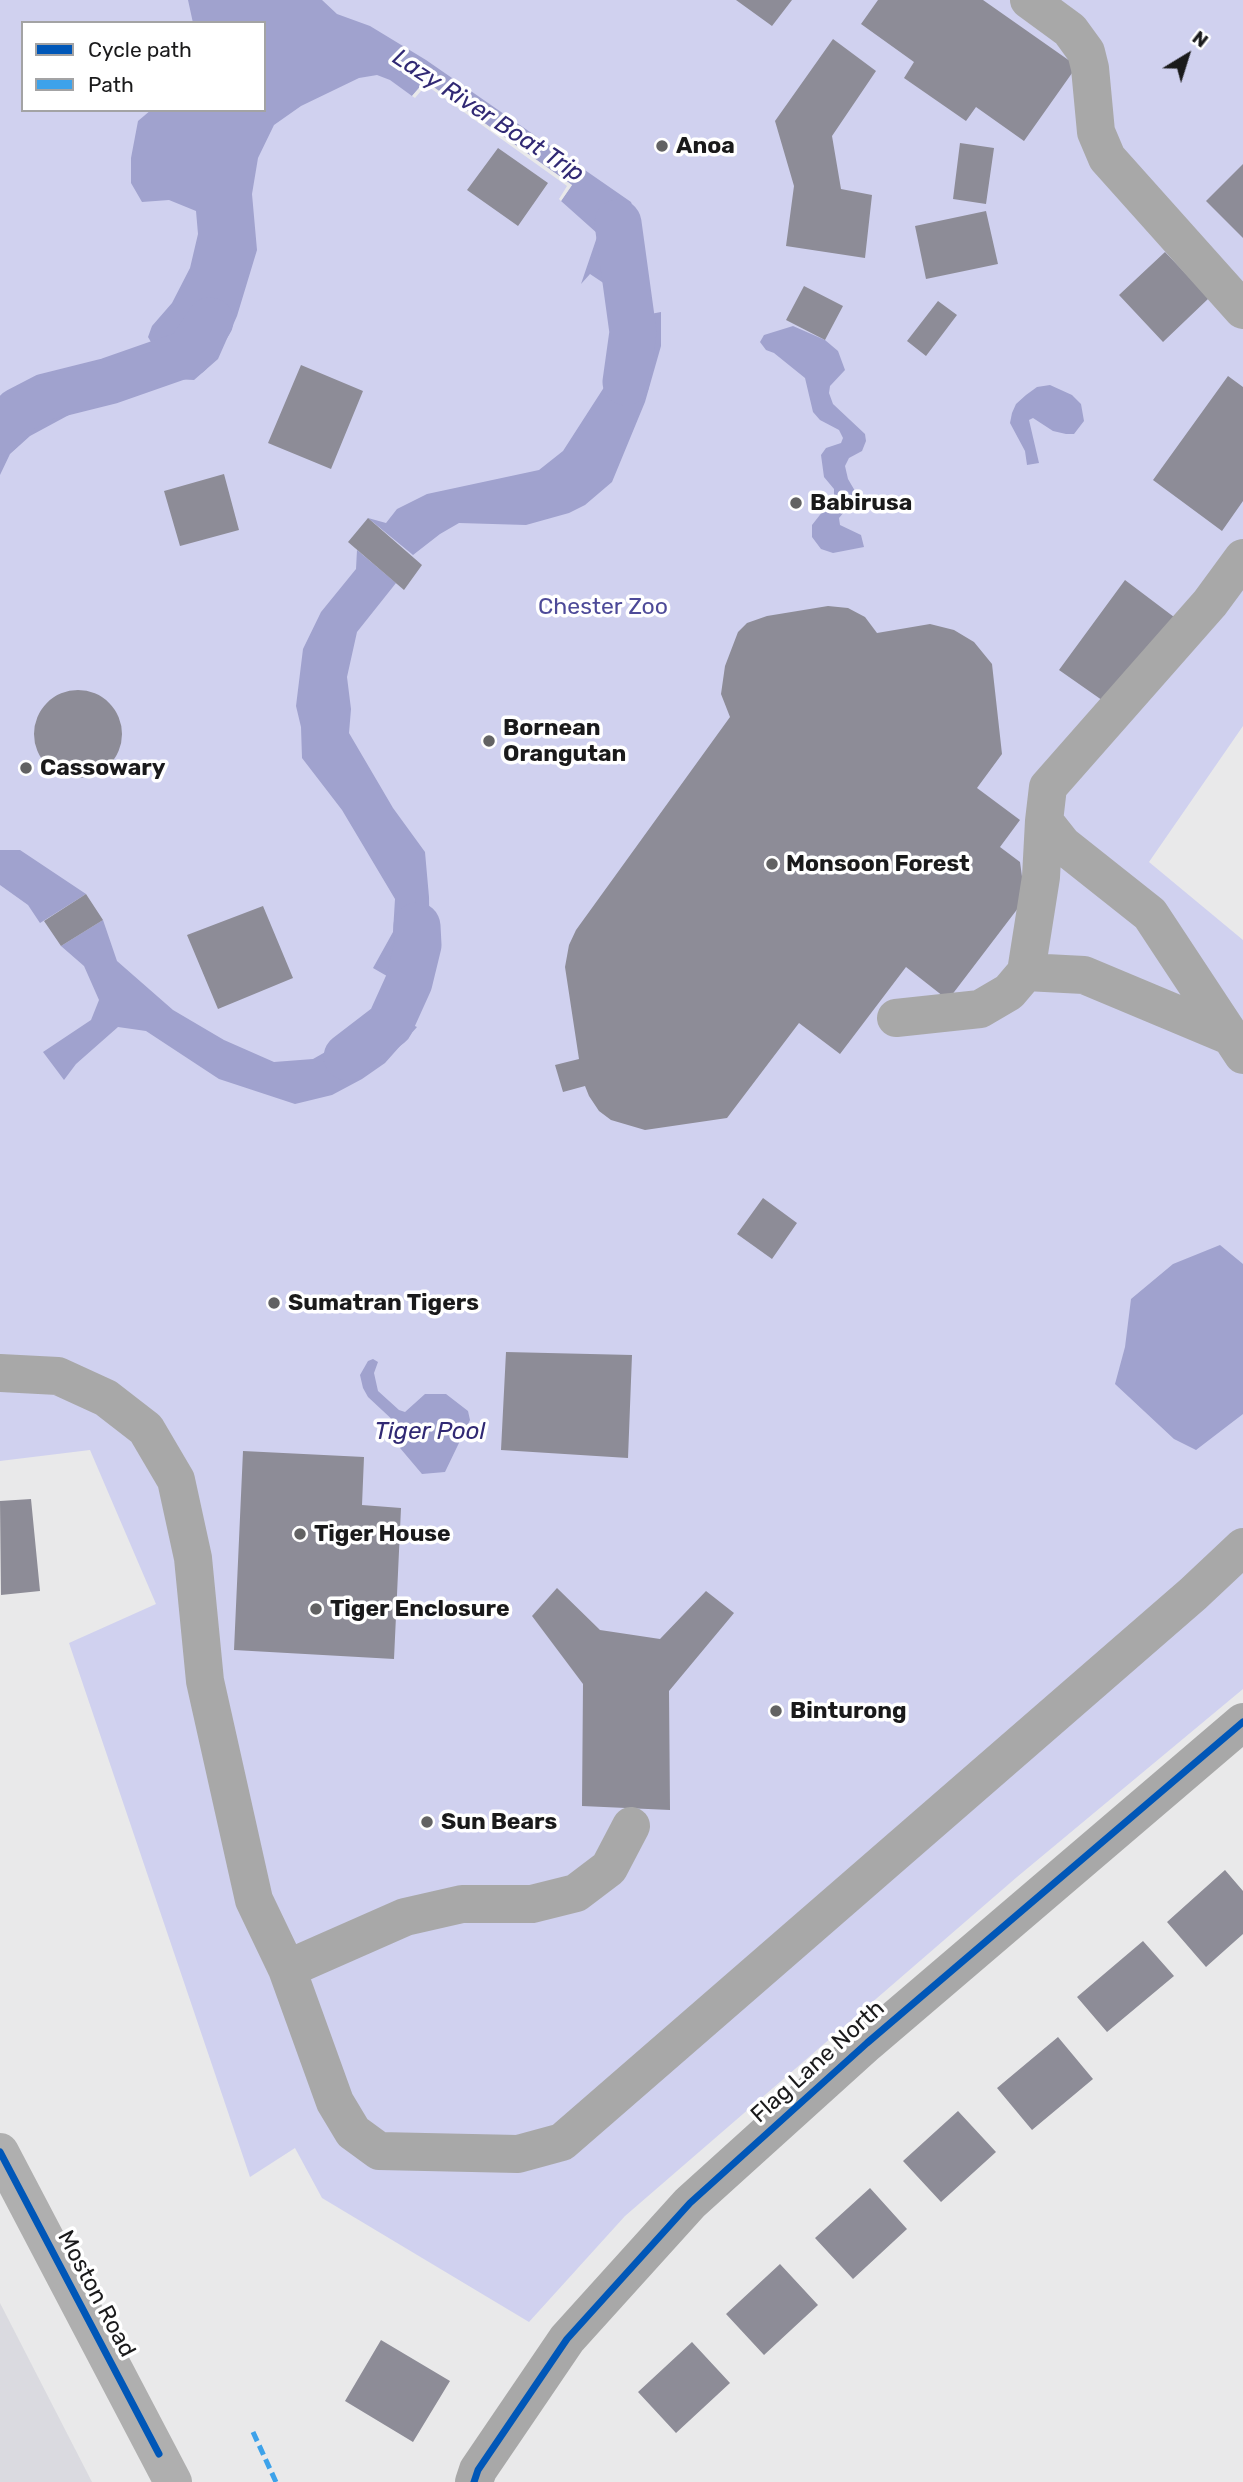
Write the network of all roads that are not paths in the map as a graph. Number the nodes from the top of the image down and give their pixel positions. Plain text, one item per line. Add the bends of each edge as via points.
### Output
1 (1028, 0) edge
2 (1243, 310) edge
3 (1243, 558) edge
4 (1044, 821) junction
5 (1026, 972) junction
6 (897, 1018) dead end
7 (1237, 1046) edge
8 (0, 1373) edge
9 (1243, 1547) edge
10 (1243, 1722) edge
11 (631, 1826) dead end
12 (287, 1969) junction
13 (0, 2152) edge
14 (173, 2482) edge
15 (474, 2482) edge

1 - 2 street via 1070,30 1086,52 1096,132 1107,158
3 - 4 street via 1210,603 1048,787
4 - 5 street via 1041,877
4 - 7 street via 1063,845 1150,914
5 - 6 street via 1009,992 980,1009
5 - 7 street via 1084,975
8 - 12 street via 58,1376 106,1398 146,1429 176,1480 193,1558 205,1681 254,1900
9 - 12 street via 562,2142 518,2154 379,2151 353,2132 335,2102
10 - 15 street, Flag Lane North via 867,2043 690,2203 567,2339
11 - 12 street via 609,1868 576,1893 532,1904 462,1904 405,1917
13 - 14 highway, Moston Road

